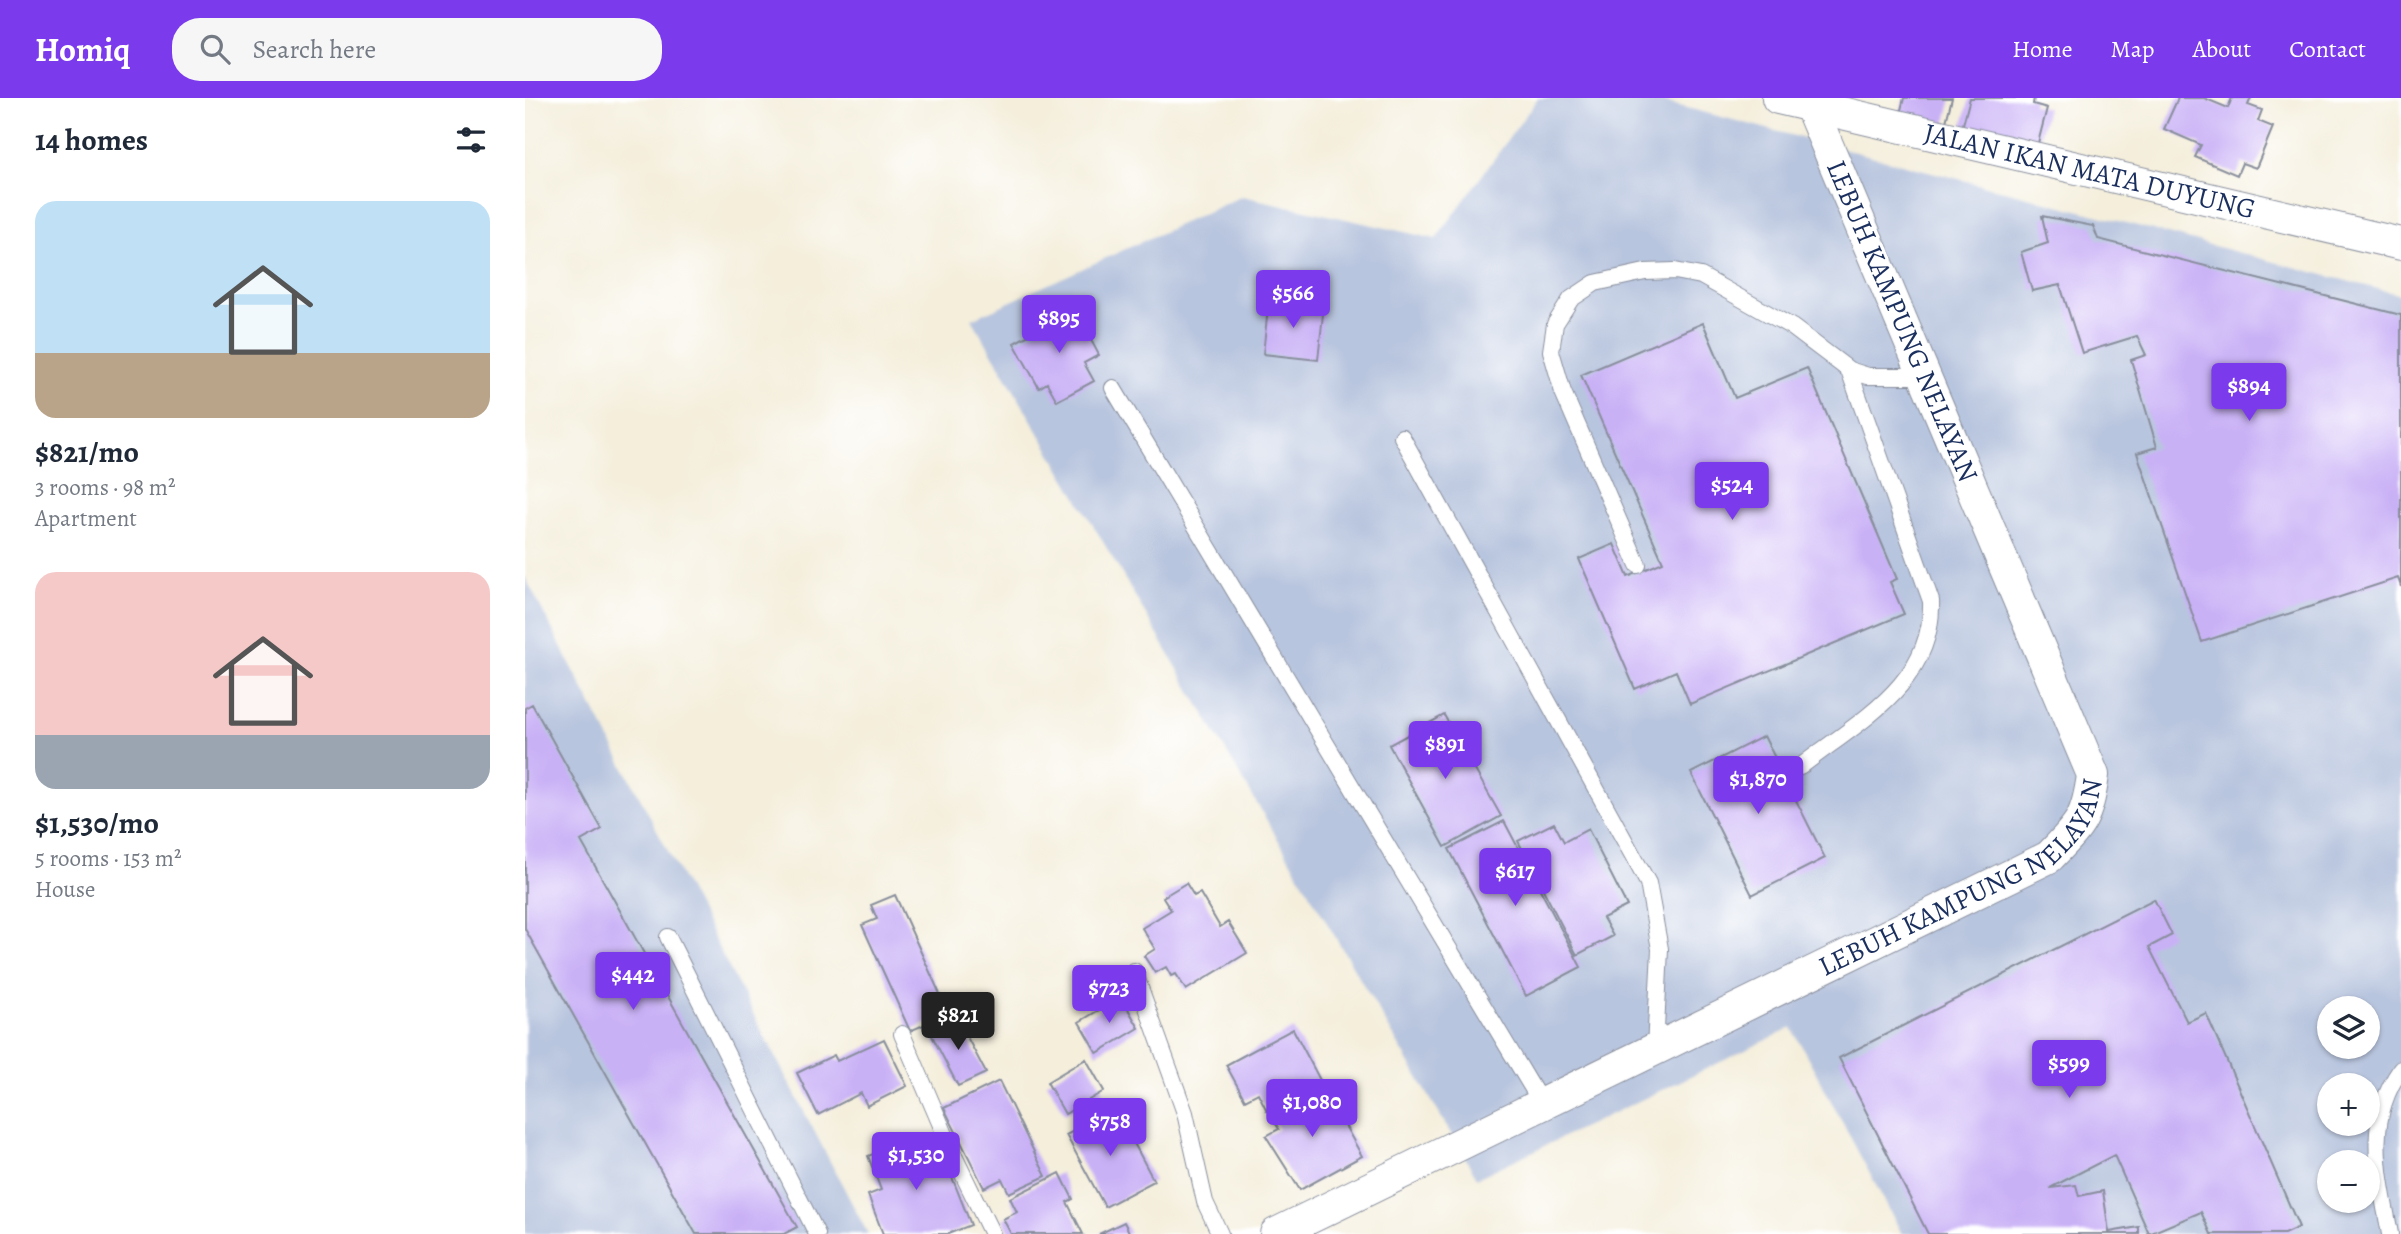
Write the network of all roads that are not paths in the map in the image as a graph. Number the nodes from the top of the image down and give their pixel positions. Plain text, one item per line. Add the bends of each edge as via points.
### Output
1 (1778, 98) edge
2 (1826, 106) edge
3 (2401, 244) edge
4 (1849, 370) junction
5 (1926, 376) junction
6 (1113, 388) dead end
7 (1402, 437) dead end
8 (1638, 565) dead end
9 (1800, 767) dead end
10 (669, 937) dead end
11 (1134, 971) dead end
12 (902, 1034) dead end
13 (1655, 1049) junction
14 (2401, 1069) edge
15 (1542, 1104) junction
16 (817, 1234) edge
17 (992, 1234) edge
18 (1220, 1234) edge
19 (1276, 1234) edge
20 (2390, 1234) edge

1 - 2 street, JALAN IKAN MATA DUYUNG
2 - 3 street, JALAN IKAN MATA DUYUNG
2 - 5 street, LEBUH KAMPUNG NELAYAN
4 - 5 lane via 1868,376
4 - 8 lane via 1792,327 1701,276 1645,272 1595,283 1571,299 1555,324 1551,351 1563,392
4 - 9 lane via 1931,601 1931,620 1916,668 1896,692
5 - 13 street, LEBUH KAMPUNG NELAYAN via 2093,775 2089,807 2079,827 2049,857
6 - 15 lane
7 - 13 lane via 1648,883 1660,949
10 - 16 lane
11 - 18 lane via 1185,1113 1205,1202
12 - 17 lane
13 - 15 street, LEBUH KAMPUNG NELAYAN
14 - 20 lane via 2386,1090 2376,1140
15 - 19 street, LEBUH KAMPUNG NELAYAN

